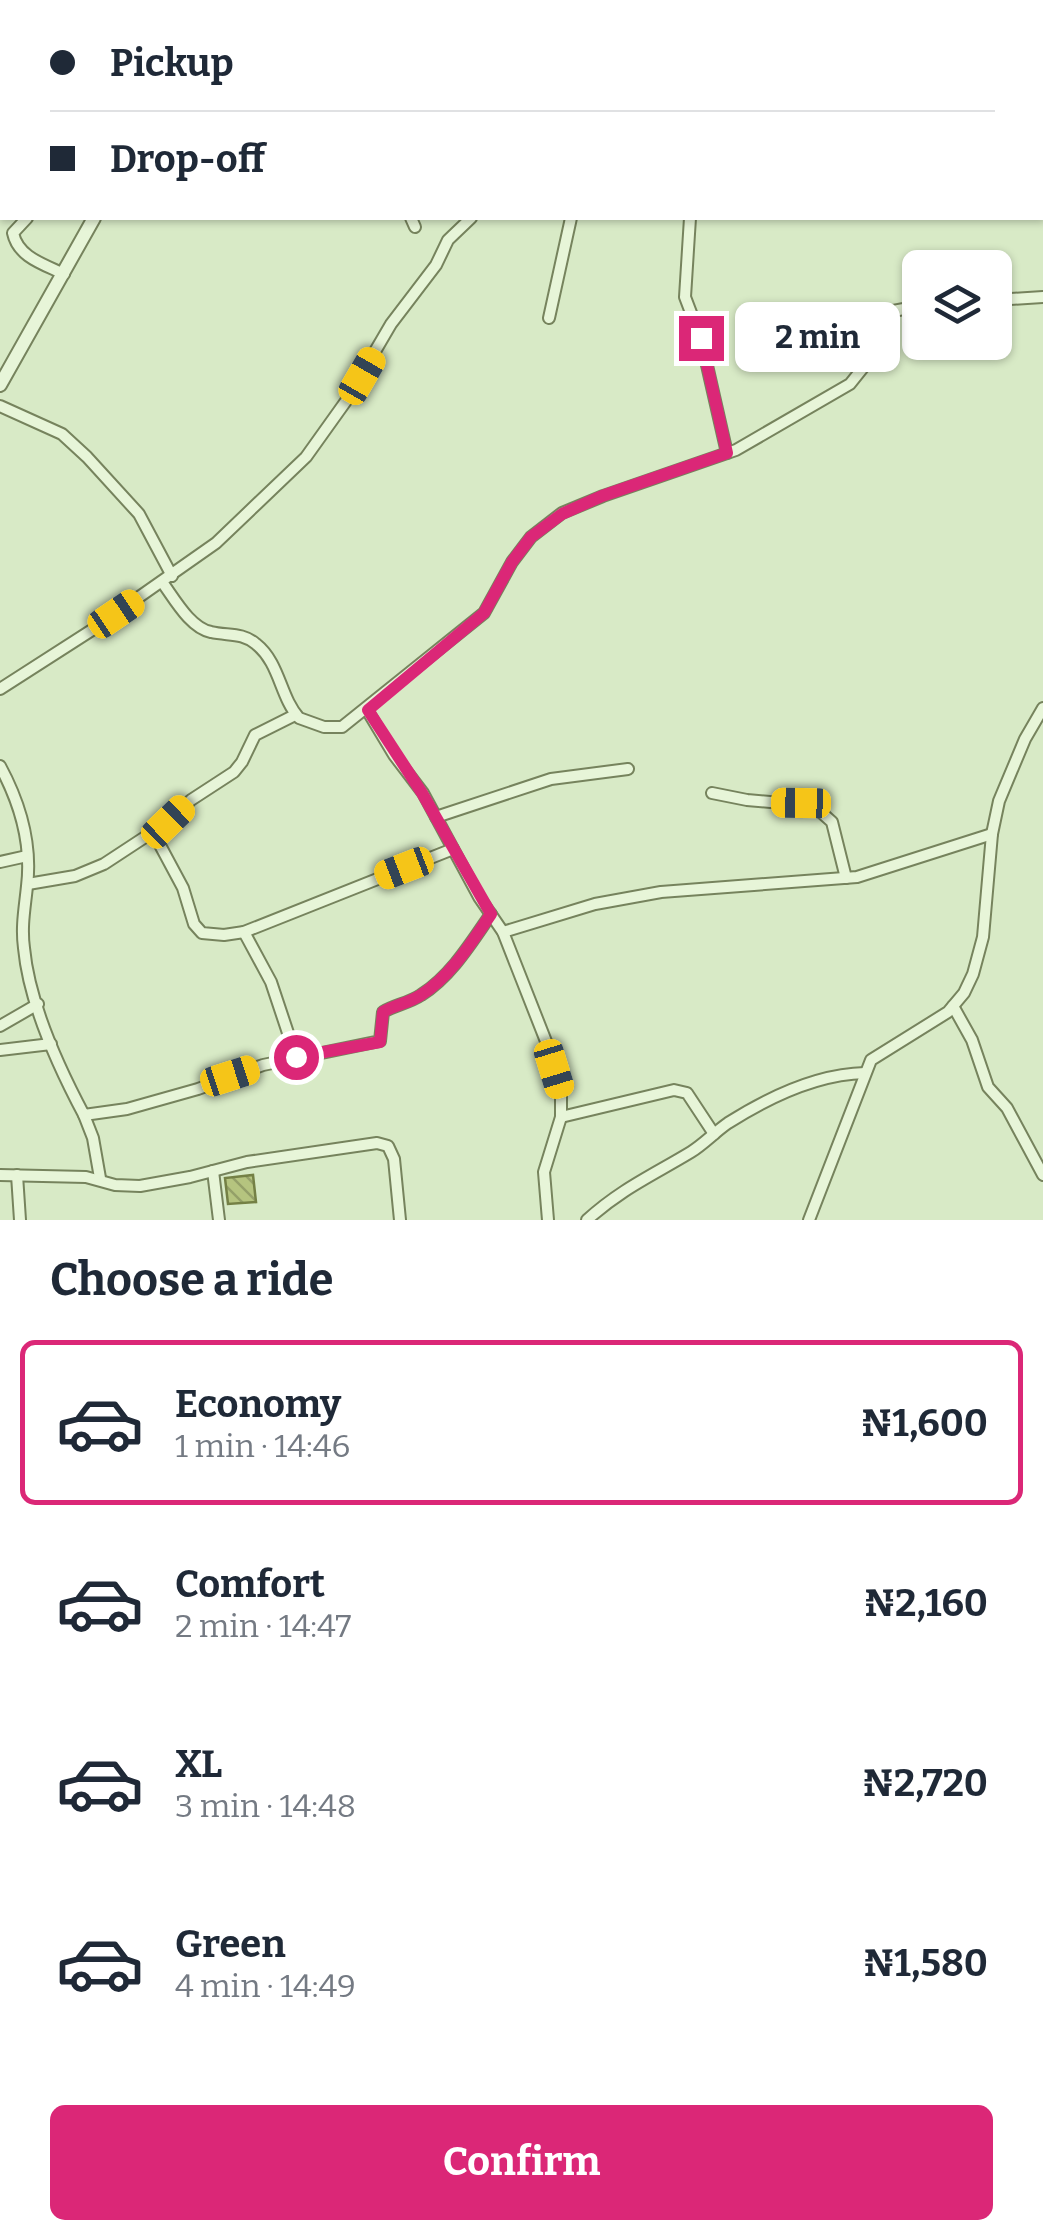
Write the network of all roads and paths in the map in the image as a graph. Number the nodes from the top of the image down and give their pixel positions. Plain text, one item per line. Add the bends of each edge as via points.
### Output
1 (26, 220) edge
2 (93, 220) edge
3 (469, 220) edge
4 (571, 220) edge
5 (690, 220) edge
6 (64, 274) junction
7 (1043, 297) edge
8 (1012, 299) edge
9 (902, 309) edge
10 (549, 318) dead end
11 (0, 384) edge
12 (0, 406) edge
13 (727, 453) junction
14 (167, 579) junction
15 (0, 690) edge
16 (1043, 708) edge
17 (368, 710) junction
18 (295, 715) junction
19 (0, 766) edge
20 (628, 769) dead end
21 (712, 793) dead end
22 (436, 818) junction
23 (153, 832) junction
24 (992, 834) junction
25 (454, 849) junction
26 (27, 856) junction
27 (0, 862) edge
28 (846, 878) junction
29 (28, 884) junction
30 (491, 914) junction
31 (244, 932) junction
32 (503, 932) junction
33 (38, 1004) junction
34 (953, 1006) junction
35 (0, 1026) edge
36 (51, 1044) junction
37 (0, 1050) edge
38 (296, 1057) junction
39 (865, 1073) junction
40 (84, 1116) junction
41 (561, 1117) junction
42 (714, 1134) junction
43 (213, 1171) junction
44 (0, 1175) edge
45 (16, 1175) junction
46 (1043, 1175) edge
47 (100, 1178) junction
48 (20, 1220) edge
49 (219, 1220) edge
50 (400, 1220) edge
51 (548, 1220) edge
52 (587, 1220) edge
53 (810, 1220) edge

1 - 6 street via 13,233 17,246
2 - 6 street
3 - 14 street via 448,240 306,458
4 - 10 street
5 - 13 street via 685,297
6 - 11 street
7 - 8 street
9 - 13 street via 877,314 866,328 868,352 850,384
12 - 14 street via 62,434 87,457 139,514
13 - 17 street via 562,514 531,537 484,613
14 - 15 street
14 - 18 street via 199,627 260,646
16 - 24 street via 999,800
17 - 18 street via 333,728
17 - 22 street
18 - 23 street via 255,735 234,772
19 - 26 street via 21,815
20 - 22 street via 550,780
21 - 28 street via 814,806 832,822
22 - 25 street
23 - 29 street via 88,872
23 - 31 street via 202,933
24 - 28 street
24 - 34 street via 983,937 973,974
25 - 30 street
25 - 31 street
26 - 27 street
26 - 29 street
28 - 32 street via 661,892
29 - 33 street via 23,944
30 - 32 street
30 - 38 street via 434,986 383,1012 380,1042
31 - 38 street via 271,982
32 - 41 street via 561,1089
33 - 35 street
33 - 36 street
34 - 39 street via 877,1054
34 - 46 street via 988,1087
36 - 37 street
36 - 40 street
38 - 40 street
39 - 42 street via 834,1074 804,1086
39 - 53 street
40 - 47 street
41 - 42 street via 674,1090 687,1093
41 - 51 street via 544,1172
42 - 52 street
43 - 47 street via 140,1186
43 - 49 street
43 - 50 street via 378,1143 394,1159
44 - 45 street
45 - 47 street
45 - 48 street

